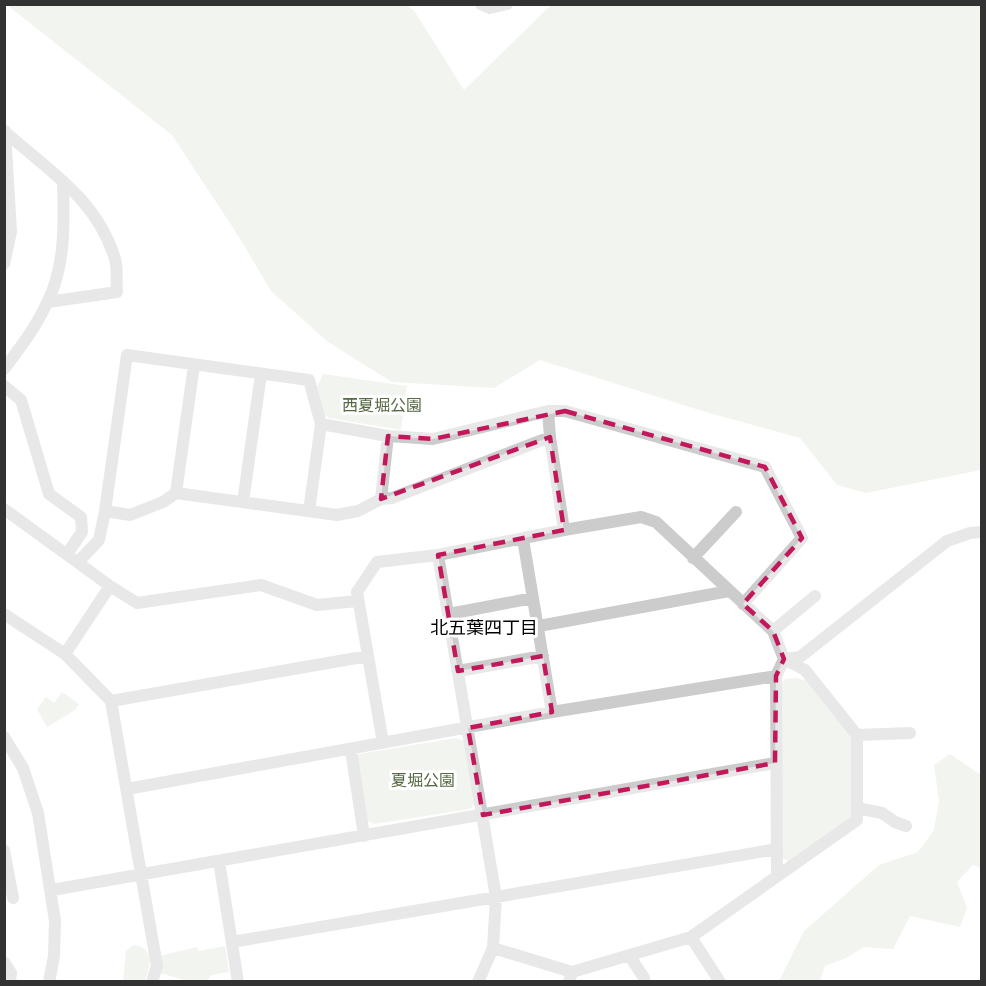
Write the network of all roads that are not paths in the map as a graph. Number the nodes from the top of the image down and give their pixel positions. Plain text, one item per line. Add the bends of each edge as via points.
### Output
1 (481, 4) edge
2 (507, 4) edge
3 (5, 131) edge
4 (63, 181) junction
5 (7, 206) edge
6 (4, 264) edge
7 (48, 302) junction
8 (194, 365) junction
9 (4, 369) edge
10 (261, 374) junction
11 (4, 386) edge
12 (548, 411) junction
13 (321, 424) junction
14 (388, 436) junction
15 (550, 437) junction
16 (176, 493) junction
17 (381, 499) junction
18 (243, 502) junction
19 (4, 509) edge
20 (105, 511) junction
21 (309, 511) junction
22 (736, 512) dead end
23 (564, 530) junction
24 (981, 532) edge
25 (523, 539) junction
26 (67, 554) junction
27 (438, 555) junction
28 (693, 558) junction
29 (78, 562) junction
30 (110, 586) junction
31 (729, 591) junction
32 (815, 597) dead end
33 (533, 598) junction
34 (357, 601) junction
35 (743, 604) junction
36 (4, 614) edge
37 (448, 614) junction
38 (539, 626) junction
39 (772, 631) junction
40 (65, 654) junction
41 (368, 656) junction
42 (543, 656) junction
43 (784, 659) junction
44 (458, 671) junction
45 (776, 676) junction
46 (111, 701) junction
47 (552, 712) junction
48 (468, 728) junction
49 (910, 733) dead end
50 (857, 735) junction
51 (4, 737) edge
52 (383, 743) junction
53 (351, 750) junction
54 (775, 763) junction
55 (127, 789) junction
56 (857, 808) junction
57 (483, 815) junction
58 (906, 826) dead end
59 (364, 836) junction
60 (777, 849) junction
61 (4, 850) edge
62 (219, 861) junction
63 (141, 875) junction
64 (777, 875) junction
65 (52, 890) junction
66 (496, 897) junction
67 (13, 898) dead end
68 (692, 937) junction
69 (232, 942) junction
70 (493, 948) junction
71 (629, 955) junction
72 (4, 962) edge
73 (571, 977) edge
74 (644, 978) dead end
75 (9, 981) edge
76 (50, 981) edge
77 (152, 981) edge
78 (238, 981) edge
79 (478, 981) edge
80 (720, 981) edge

1 - 2 street via 490,8
3 - 4 street
3 - 5 street
4 - 7 street via 60,264
4 - 7 street via 84,200 103,231 116,261 117,292
5 - 6 street via 11,232
7 - 9 street
8 - 10 street
8 - 16 street
8 - 20 street via 127,355
10 - 13 street via 309,380
10 - 18 street
11 - 26 street via 21,400 49,494 81,518 82,532
12 - 14 street via 433,439
12 - 15 street
12 - 35 street via 565,411 765,467 802,538
13 - 14 street
13 - 21 street
14 - 17 street
15 - 17 street
15 - 23 street
16 - 18 street
16 - 20 street via 130,515
17 - 21 street via 358,511 337,515
18 - 21 street
19 - 26 street
20 - 29 street via 99,540
22 - 28 street
23 - 25 street
23 - 28 street via 642,517 656,522
24 - 43 street via 947,541 800,657
25 - 27 street
25 - 33 street
26 - 29 street
27 - 34 street via 377,562 357,592
27 - 37 street
28 - 31 street
29 - 30 street
30 - 34 street via 137,603 261,585 317,606
30 - 40 street
31 - 35 street
31 - 38 street
32 - 39 street
33 - 37 street
33 - 38 street
34 - 41 street
35 - 39 street
36 - 40 street
37 - 44 street
38 - 42 street
39 - 43 street
40 - 46 street
41 - 46 street
41 - 52 street
42 - 44 street
42 - 47 street
43 - 45 street
43 - 50 street via 805,670
44 - 48 street
45 - 47 street
45 - 54 street
46 - 55 street
47 - 48 street
48 - 52 street
48 - 57 street
49 - 50 street
50 - 56 street
51 - 65 street via 23,768 35,799
52 - 53 street
53 - 55 street
53 - 59 street
54 - 57 street
54 - 60 street
55 - 63 street
56 - 58 street via 882,813
56 - 64 street via 857,820
57 - 59 street
57 - 66 street
59 - 62 street
60 - 64 street
60 - 66 street
61 - 67 street
62 - 63 street
62 - 69 street
63 - 65 street
63 - 77 street via 157,966
64 - 68 street
65 - 76 street via 55,938
66 - 69 street
66 - 70 street
68 - 71 street
68 - 80 street
69 - 78 street
70 - 73 street
70 - 79 street
71 - 73 street
71 - 74 street
72 - 75 street via 11,972

